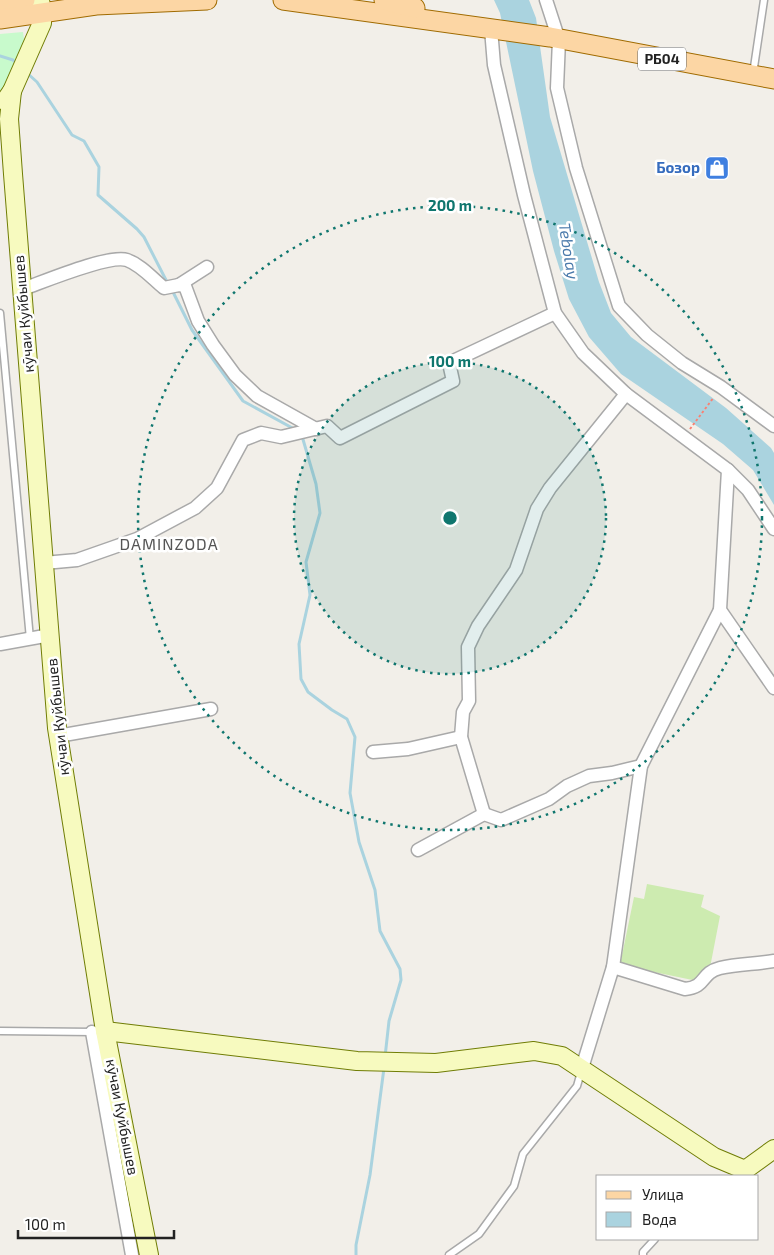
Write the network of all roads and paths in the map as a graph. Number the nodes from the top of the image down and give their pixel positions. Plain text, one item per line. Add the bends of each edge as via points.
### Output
1 (25, 0) edge
2 (206, 0) edge
3 (283, 0) edge
4 (546, 0) edge
5 (764, 0) edge
6 (0, 3) edge
7 (388, 4) edge
8 (41, 7) edge
9 (0, 19) edge
10 (491, 29) junction
11 (554, 39) junction
12 (752, 75) junction
13 (19, 76) junction
14 (774, 79) edge
15 (0, 106) edge
16 (0, 154) edge
17 (13, 174) junction
18 (208, 267) dead end
19 (180, 285) junction
20 (23, 289) junction
21 (555, 313) junction
22 (0, 314) edge
23 (716, 393) dead end
24 (626, 394) junction
25 (774, 426) edge
26 (305, 431) junction
27 (689, 431) dead end
28 (728, 470) junction
29 (774, 529) edge
30 (44, 563) junction
31 (720, 610) junction
32 (50, 635) junction
33 (30, 638) junction
34 (0, 644) edge
35 (774, 688) edge
36 (211, 709) dead end
37 (58, 736) junction
38 (461, 737) junction
39 (373, 752) dead end
40 (641, 766) junction
41 (484, 814) junction
42 (418, 850) dead end
43 (774, 961) edge
44 (613, 967) junction
45 (0, 1031) edge
46 (99, 1032) junction
47 (582, 1068) junction
48 (774, 1149) edge
49 (740, 1173) edge
50 (653, 1240) edge
51 (132, 1255) edge
52 (149, 1255) edge
53 (449, 1255) edge
54 (643, 1255) edge

1 - 6 main road
2 - 8 main road
3 - 7 main road, РБ04
4 - 11 street
5 - 12 lane
7 - 10 main road, РБ04
8 - 9 main road
8 - 13 main road via 42,23
10 - 11 main road, РБ04
10 - 21 street via 494,65
11 - 12 main road, РБ04
11 - 25 street via 557,88 576,168 619,306 647,335 682,363 722,387
12 - 14 main road, РБ04
13 - 15 main road
13 - 17 main road, кӯчаи Куйбышев via 9,119
16 - 17 main road
17 - 20 main road, кӯчаи Куйбышев
18 - 19 street
19 - 20 street via 164,288 125,259 100,262
19 - 26 street via 184,286 212,345 235,375 257,396
20 - 30 main road, кӯчаи Куйбышев
21 - 24 street via 583,353
21 - 26 street via 450,363 454,381 340,438 327,426
22 - 33 lane
23 - 27 path
24 - 28 street
24 - 38 street via 550,488 537,509 516,570 478,626 468,647 468,701 463,712
26 - 30 street via 281,437 261,434 243,440 217,488 195,508 137,539 77,560
28 - 29 street via 748,490
28 - 31 street
30 - 32 main road, кӯчаи Куйбышев
31 - 35 street
31 - 40 street
32 - 33 street
32 - 37 main road, кӯчаи Куйбышев
33 - 34 street
36 - 37 street
37 - 46 main road, кӯчаи Куйбышев
38 - 39 street via 408,749
38 - 41 street
40 - 41 street via 590,776 567,786 550,799 501,820
40 - 44 street
41 - 42 street
43 - 44 street via 719,968 706,975 700,985 685,989
44 - 47 street
45 - 46 lane
46 - 47 main road via 357,1061 436,1063 534,1052 562,1056
46 - 51 street
46 - 52 main road, кӯчаи Куйбышев
47 - 49 main road
47 - 53 lane via 577,1086 523,1154 514,1186 479,1234
48 - 49 main road
50 - 54 lane

